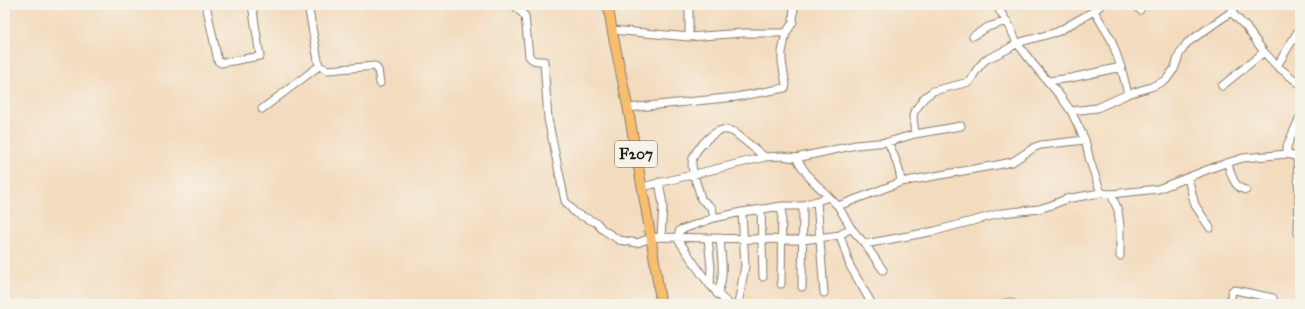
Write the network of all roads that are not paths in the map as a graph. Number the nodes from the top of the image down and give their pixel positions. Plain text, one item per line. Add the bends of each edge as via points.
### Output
1 (206, 5) edge
2 (252, 5) edge
3 (308, 5) edge
4 (514, 5) edge
5 (608, 5) edge
6 (689, 5) edge
7 (794, 5) edge
8 (996, 5) edge
9 (1101, 5) edge
10 (1238, 5) edge
11 (1094, 11) junction
12 (1231, 12) junction
13 (1007, 21) junction
14 (612, 30) junction
15 (1298, 31) dead end
16 (786, 33) junction
17 (973, 36) dead end
18 (689, 37) junction
19 (1017, 43) junction
20 (1264, 52) junction
21 (319, 66) junction
22 (1277, 66) junction
23 (1121, 67) junction
24 (1048, 81) junction
25 (380, 83) dead end
26 (1300, 84) edge
27 (1222, 86) dead end
28 (1128, 94) junction
29 (628, 108) junction
30 (262, 109) dead end
31 (1071, 111) junction
32 (1300, 117) edge
33 (961, 126) dead end
34 (915, 134) junction
35 (1085, 140) junction
36 (888, 142) junction
37 (1287, 154) junction
38 (765, 157) junction
39 (1299, 157) edge
40 (796, 158) junction
41 (1228, 163) junction
42 (692, 175) junction
43 (1188, 178) junction
44 (659, 182) junction
45 (901, 182) junction
46 (642, 187) junction
47 (1246, 190) dead end
48 (1101, 193) junction
49 (1111, 194) junction
50 (829, 197) junction
51 (817, 201) junction
52 (782, 206) junction
53 (803, 206) junction
54 (838, 206) junction
55 (761, 209) junction
56 (742, 212) junction
57 (714, 218) junction
58 (851, 228) junction
59 (1210, 228) dead end
60 (1298, 233) dead end
61 (840, 235) junction
62 (656, 238) junction
63 (677, 238) junction
64 (708, 238) junction
65 (720, 238) junction
66 (744, 238) junction
67 (820, 238) junction
68 (763, 239) junction
69 (781, 239) junction
70 (802, 240) junction
71 (865, 244) junction
72 (1120, 256) dead end
73 (883, 270) dead end
74 (763, 277) dead end
75 (781, 284) dead end
76 (710, 285) junction
77 (802, 287) dead end
78 (824, 293) dead end
79 (718, 294) junction
80 (1273, 298) dead end
81 (661, 304) edge
82 (729, 304) edge
83 (738, 304) edge
84 (872, 304) edge
85 (1002, 304) edge
86 (1013, 304) edge
87 (1230, 304) edge

1 - 2 street via 218,61 221,63 260,56
3 - 21 street
4 - 62 street via 526,16 529,56 534,62 544,61 548,119 565,201 575,213 598,222 619,240 637,243
5 - 14 main road, F207
6 - 18 street
7 - 16 street via 792,22
8 - 13 street
9 - 11 street
10 - 12 street
11 - 19 street via 1057,32
11 - 23 street via 1111,39
12 - 20 street via 1246,27
12 - 28 street via 1187,43 1166,80
13 - 17 street via 988,27
13 - 19 street
14 - 18 street
14 - 29 main road, F207
15 - 22 street
16 - 18 street
16 - 29 street via 782,52 785,88 736,97
19 - 24 street
19 - 34 street via 985,60 969,82 933,91 924,98 914,112
20 - 22 street
20 - 27 street
21 - 25 street via 328,70 375,66
21 - 30 street
22 - 26 street
23 - 24 street
23 - 28 street
24 - 31 street
28 - 31 street via 1097,108
29 - 46 main road, F207
31 - 35 street
32 - 37 street via 1287,146
33 - 34 street
34 - 36 street
35 - 45 street via 1041,145 1012,162
35 - 48 street
36 - 40 street via 856,145
36 - 45 street via 901,173
37 - 39 street
37 - 41 street via 1243,158
38 - 40 street
38 - 42 street
38 - 42 street via 734,132 728,129 721,130 707,138 693,156
39 - 60 street
40 - 50 street via 809,177
41 - 43 street
41 - 47 street via 1231,177 1242,190
42 - 44 street
42 - 57 street via 701,199 712,208
43 - 49 street via 1158,189
43 - 59 street via 1195,205
44 - 46 street
44 - 62 street via 662,205
45 - 54 street
46 - 62 main road, F207
48 - 49 street
48 - 71 street via 1066,199 1039,208 1002,213 935,232
49 - 72 street via 1118,210
50 - 51 street
50 - 54 street
51 - 53 street
51 - 67 street
52 - 53 street
52 - 55 street
52 - 69 street
53 - 70 street
54 - 58 street
55 - 56 street
55 - 68 street
56 - 57 street
56 - 66 street
57 - 63 street via 680,230
58 - 61 street
58 - 71 street
61 - 67 street
61 - 84 street via 850,266
62 - 63 street
62 - 81 main road, F207
63 - 64 street
63 - 76 street
64 - 65 street
64 - 76 street
65 - 66 street
65 - 79 street via 722,273
66 - 68 street
66 - 83 street via 745,266
67 - 70 street
67 - 78 street
68 - 69 street
68 - 74 street
69 - 70 street
69 - 75 street
70 - 77 street
71 - 73 street
76 - 79 street
79 - 82 street
80 - 87 street via 1235,290 1232,291
85 - 86 street

